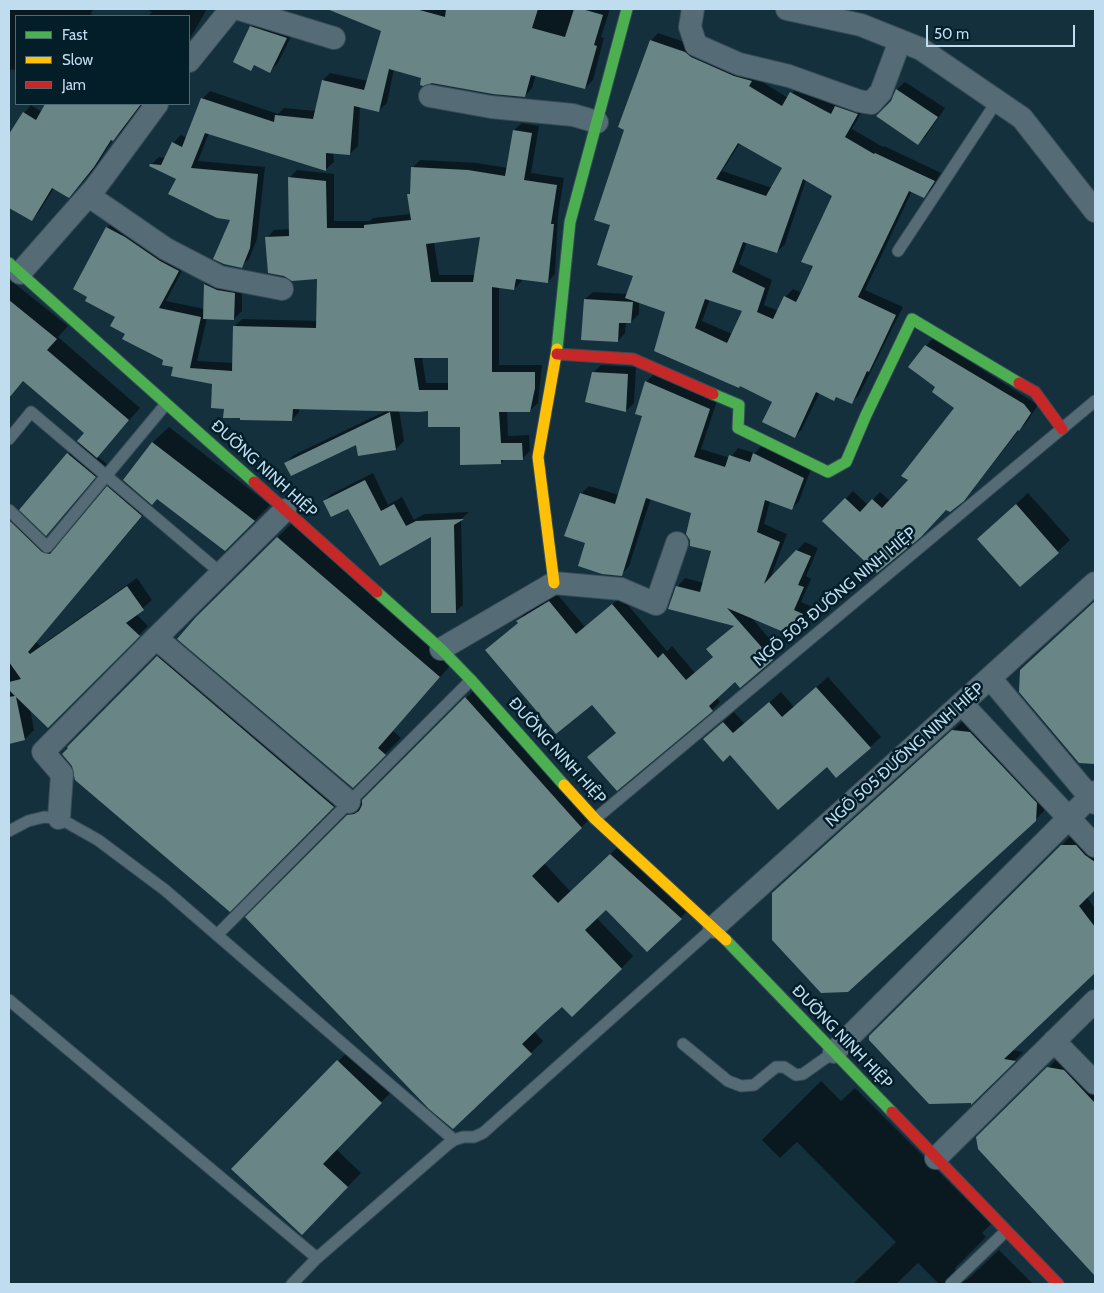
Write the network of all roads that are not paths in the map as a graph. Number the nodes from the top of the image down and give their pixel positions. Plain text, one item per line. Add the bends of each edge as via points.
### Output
1 (231, 9) edge
2 (240, 9) edge
3 (627, 9) edge
4 (692, 9) edge
5 (787, 9) edge
6 (334, 38) dead end
7 (900, 41) junction
8 (190, 60) edge
9 (430, 96) dead end
10 (997, 101) junction
11 (156, 105) edge
12 (597, 122) junction
13 (89, 196) junction
14 (1095, 211) edge
15 (898, 251) dead end
16 (14, 268) edge
17 (282, 289) dead end
18 (557, 354) junction
19 (1095, 401) edge
20 (166, 404) junction
21 (1062, 429) junction
22 (9, 439) edge
23 (106, 476) junction
24 (9, 510) edge
25 (285, 510) junction
26 (677, 543) dead end
27 (222, 574) junction
28 (554, 583) junction
29 (1095, 583) edge
30 (156, 638) junction
31 (441, 649) junction
32 (990, 678) junction
33 (471, 680) junction
34 (962, 704) junction
35 (1094, 797) edge
36 (349, 802) junction
37 (59, 818) junction
38 (1068, 818) junction
39 (595, 819) junction
40 (9, 831) edge
41 (1095, 846) edge
42 (714, 928) junction
43 (217, 935) junction
44 (9, 1000) edge
45 (1095, 1001) edge
46 (1054, 1042) junction
47 (683, 1044) dead end
48 (834, 1052) junction
49 (1095, 1083) edge
50 (454, 1140) junction
51 (936, 1158) junction
52 (1006, 1231) junction
53 (317, 1258) junction
54 (292, 1284) edge
55 (951, 1284) edge
56 (1058, 1284) edge

1 - 8 street
2 - 6 street
3 - 12 main road
4 - 7 street via 690,27 696,44 739,64 790,76 871,103 881,92
5 - 7 street via 861,25
7 - 10 street via 921,48
9 - 12 street via 491,107 573,115
10 - 14 street via 1022,118
10 - 15 lane
11 - 13 street
12 - 18 main road via 570,222
13 - 16 street
13 - 17 street via 166,249 220,277
16 - 20 main road, ĐƯỜNG NINH HIỆP
18 - 21 main road via 633,359 739,405 738,428 828,472 846,462 912,319 1035,392
18 - 28 main road via 538,457
19 - 21 lane, NGÕ 503 ĐƯỜNG NINH HIỆP
20 - 23 lane
20 - 25 main road, ĐƯỜNG NINH HIỆP
21 - 39 lane, NGÕ 503 ĐƯỜNG NINH HIỆP
22 - 23 lane via 32,412
23 - 24 lane via 47,547
23 - 27 lane
25 - 27 street
25 - 31 main road, ĐƯỜNG NINH HIỆP
26 - 28 street via 656,604 621,589
27 - 30 street
28 - 31 street
29 - 32 street, NGÕ 505 ĐƯỜNG NINH HIỆP
30 - 36 street
30 - 37 street via 43,752 62,774
31 - 33 main road, ĐƯỜNG NINH HIỆP
32 - 34 street, NGÕ 505 ĐƯỜNG NINH HIỆP
32 - 35 street
33 - 36 lane
33 - 39 main road, ĐƯỜNG NINH HIỆP
34 - 38 street
34 - 42 street, NGÕ 505 ĐƯỜNG NINH HIỆP
35 - 38 street
36 - 43 lane
37 - 40 lane via 28,821
37 - 43 lane via 106,846 165,890
38 - 41 street
38 - 48 street
39 - 42 main road, ĐƯỜNG NINH HIỆP
42 - 48 main road, ĐƯỜNG NINH HIỆP
42 - 50 lane via 484,1133
43 - 50 lane
44 - 53 lane
45 - 46 street
46 - 49 street
46 - 51 street
47 - 48 lane via 728,1081 741,1086 754,1085 776,1066 784,1067 796,1076 804,1074
48 - 51 main road, ĐƯỜNG NINH HIỆP
50 - 53 lane
51 - 52 main road, ĐƯỜNG NINH HIỆP
52 - 55 lane
52 - 56 main road, ĐƯỜNG NINH HIỆP
53 - 54 lane

